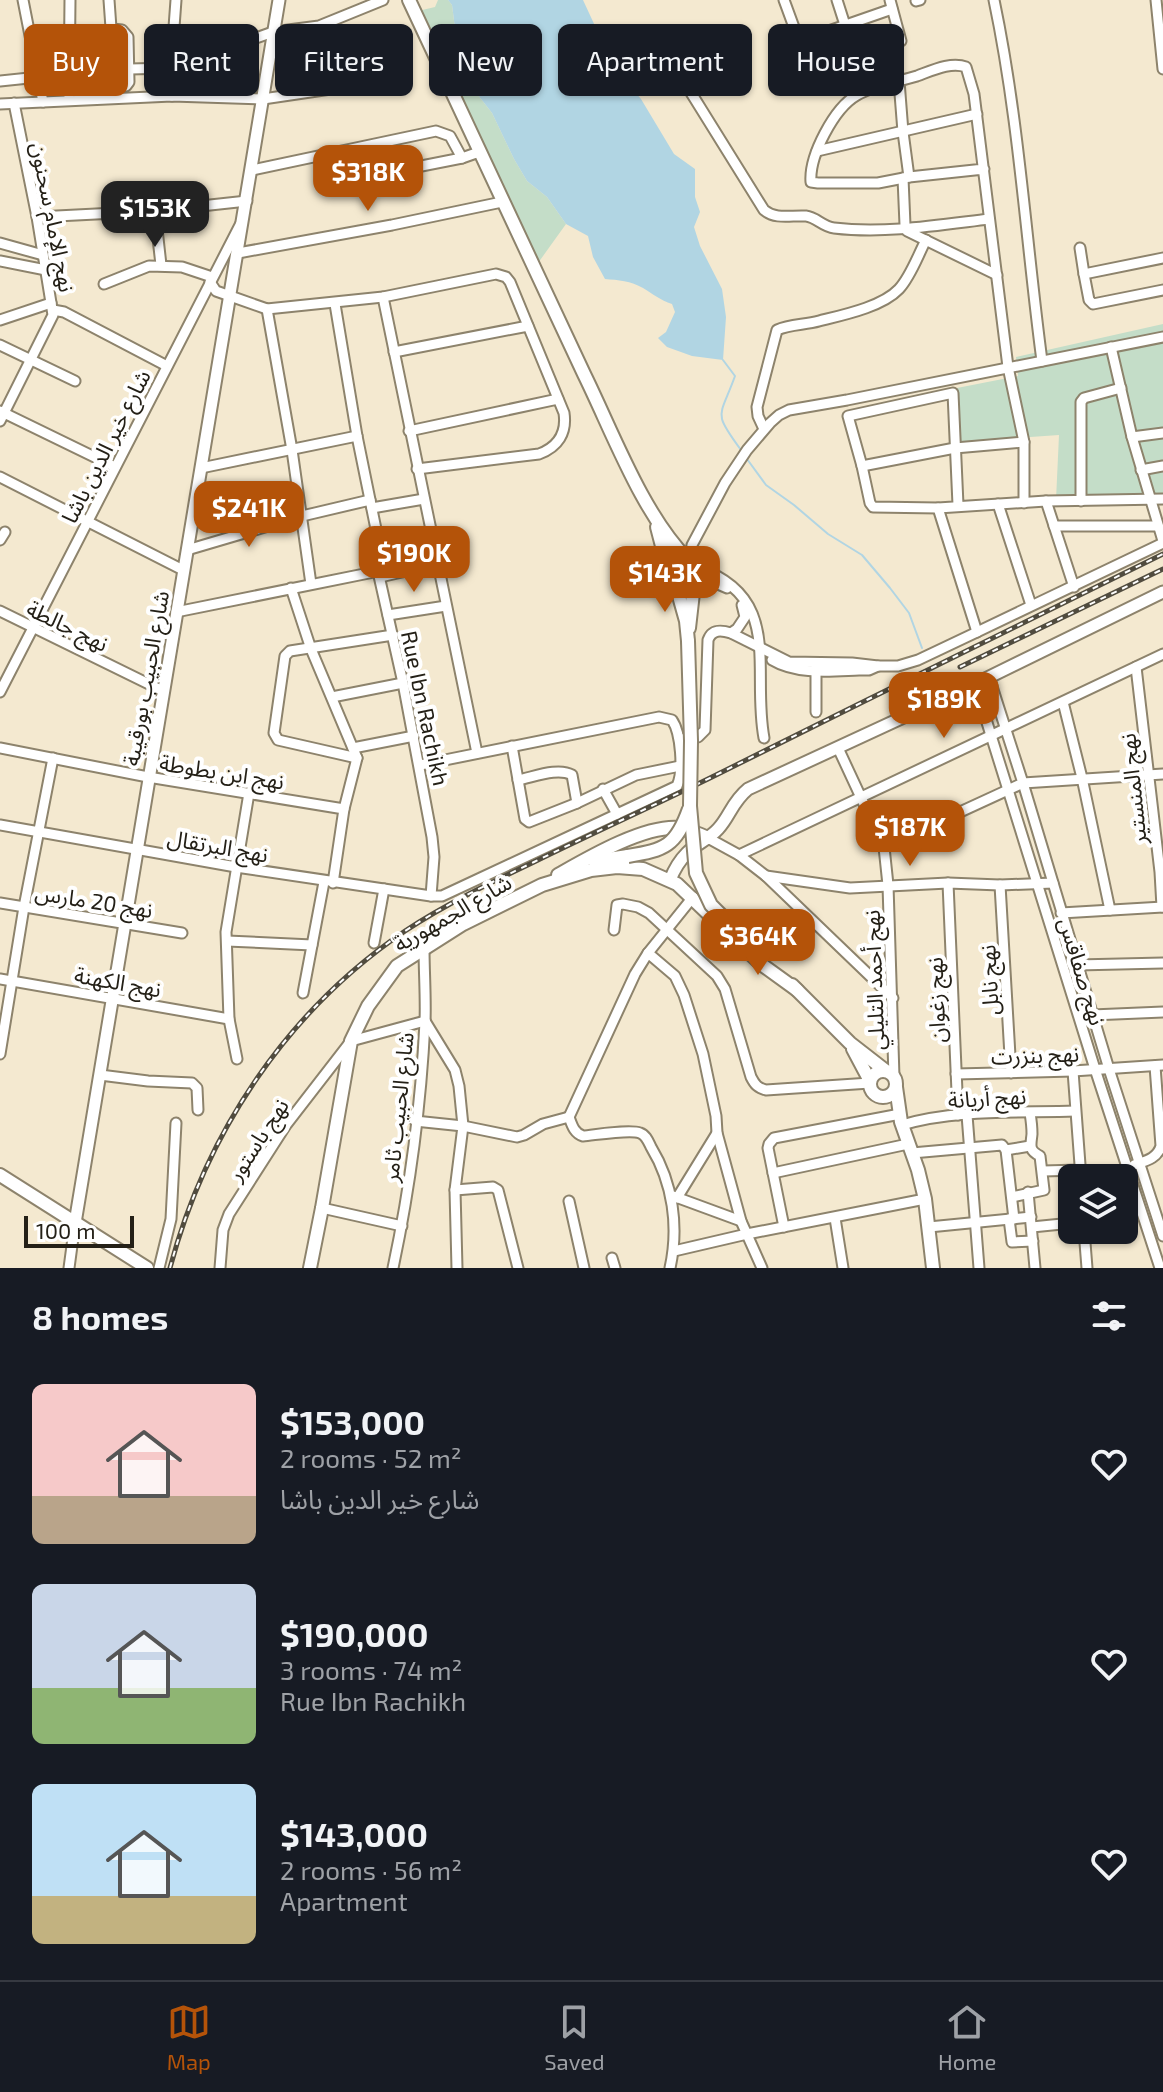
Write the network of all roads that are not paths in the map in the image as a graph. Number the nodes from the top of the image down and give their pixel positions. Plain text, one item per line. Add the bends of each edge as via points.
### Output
1 (23, 0) edge
2 (70, 0) edge
3 (109, 0) edge
4 (176, 0) edge
5 (279, 0) edge
6 (383, 0) edge
7 (409, 0) edge
8 (784, 0) edge
9 (837, 0) edge
10 (994, 0) edge
11 (1156, 0) edge
12 (891, 4) edge
13 (28, 24) edge
14 (69, 24) edge
15 (111, 24) edge
16 (174, 24) edge
17 (793, 24) edge
18 (845, 24) edge
19 (847, 24) edge
20 (896, 24) edge
21 (273, 32) junction
22 (259, 37) edge
23 (1162, 45) edge
24 (128, 51) edge
25 (144, 68) edge
26 (130, 69) junction
27 (1163, 69) edge
28 (24, 78) edge
29 (904, 79) edge
30 (128, 80) edge
31 (0, 81) edge
32 (42, 96) edge
33 (69, 96) edge
34 (172, 96) joint
35 (283, 96) edge
36 (693, 96) edge
37 (855, 96) edge
38 (900, 96) edge
39 (116, 98) joint
40 (69, 99) junction
41 (263, 99) junction
42 (43, 102) junction
43 (14, 103) junction
44 (0, 104) edge
45 (977, 114) junction
46 (903, 132) junction
47 (817, 151) junction
48 (479, 152) junction
49 (462, 158) junction
50 (984, 169) junction
51 (252, 170) junction
52 (386, 173) dead end
53 (906, 178) junction
54 (247, 201) junction
55 (502, 202) junction
56 (155, 211) junction
57 (37, 217) junction
58 (243, 219) junction
59 (989, 219) junction
60 (907, 229) junction
61 (926, 240) junction
62 (0, 243) edge
63 (1080, 248) dead end
64 (238, 253) junction
65 (43, 255) junction
66 (1163, 258) edge
67 (0, 261) edge
68 (161, 265) junction
69 (46, 270) junction
70 (1084, 274) junction
71 (997, 275) junction
72 (212, 277) junction
73 (233, 282) junction
74 (104, 284) dead end
75 (1163, 290) edge
76 (230, 295) junction
77 (383, 297) junction
78 (335, 304) junction
79 (52, 306) junction
80 (267, 309) junction
81 (0, 320) edge
82 (528, 326) junction
83 (1163, 337) edge
84 (0, 345) edge
85 (1111, 347) junction
86 (394, 352) junction
87 (30, 361) junction
88 (1042, 361) junction
89 (167, 366) junction
90 (1008, 367) junction
91 (75, 381) dead end
92 (1121, 388) junction
93 (558, 399) junction
94 (1, 415) edge
95 (764, 429) junction
96 (409, 431) junction
97 (1163, 433) edge
98 (357, 436) junction
99 (1132, 437) junction
100 (1024, 442) junction
101 (955, 448) junction
102 (292, 450) junction
103 (862, 466) junction
104 (1163, 466) edge
105 (115, 467) junction
106 (201, 468) junction
107 (417, 469) junction
108 (1141, 470) junction
109 (0, 477) edge
110 (424, 499) junction
111 (1163, 499) edge
112 (1152, 500) junction
113 (1046, 501) junction
114 (1081, 501) junction
115 (1024, 503) junction
116 (371, 504) junction
117 (998, 504) junction
118 (958, 505) junction
119 (938, 508) junction
120 (652, 513) junction
121 (302, 516) junction
122 (86, 521) junction
123 (1054, 526) junction
124 (1158, 526) junction
125 (1163, 542) edge
126 (187, 550) junction
127 (434, 552) junction
128 (437, 564) junction
129 (668, 569) junction
130 (183, 570) junction
131 (379, 571) junction
132 (693, 571) junction
133 (311, 584) junction
134 (1074, 587) junction
135 (291, 588) junction
136 (677, 589) junction
137 (1163, 592) edge
138 (1031, 605) junction
139 (446, 606) junction
140 (0, 611) edge
141 (176, 612) junction
142 (388, 615) junction
143 (32, 628) junction
144 (977, 632) junction
145 (731, 633) junction
146 (393, 635) junction
147 (688, 636) junction
148 (759, 648) junction
149 (311, 649) junction
150 (1163, 654) edge
151 (816, 666) junction
152 (1136, 667) junction
153 (989, 677) junction
154 (403, 683) junction
155 (975, 684) junction
156 (163, 691) junction
157 (0, 692) edge
158 (332, 697) junction
159 (1063, 702) junction
160 (816, 712) dead end
161 (1006, 728) junction
162 (414, 736) junction
163 (991, 736) junction
164 (679, 738) junction
165 (764, 738) dead end
166 (512, 746) junction
167 (0, 748) edge
168 (838, 748) junction
169 (355, 753) junction
170 (477, 753) junction
171 (53, 758) junction
172 (420, 765) junction
173 (680, 766) junction
174 (1163, 774) edge
175 (1149, 775) junction
176 (148, 777) junction
177 (1082, 778) junction
178 (518, 780) junction
179 (1023, 783) junction
180 (603, 789) junction
181 (1007, 791) junction
182 (249, 793) junction
183 (861, 798) junction
184 (577, 803) junction
185 (690, 806) junction
186 (344, 809) junction
187 (617, 814) junction
188 (1158, 824) edge
189 (0, 825) edge
190 (39, 831) junction
191 (708, 838) junction
192 (884, 847) junction
193 (137, 849) junction
194 (739, 855) junction
195 (579, 863) junction
196 (236, 867) junction
197 (1161, 872) edge
198 (766, 876) junction
199 (328, 882) junction
200 (673, 882) junction
201 (948, 883) junction
202 (1053, 883) junction
203 (1038, 884) junction
204 (542, 885) junction
205 (888, 885) junction
206 (1000, 885) junction
207 (384, 889) junction
208 (431, 896) junction
209 (693, 897) junction
210 (0, 903) edge
211 (24, 907) junction
212 (1162, 907) edge
213 (1110, 910) junction
214 (1061, 913) junction
215 (124, 923) junction
216 (668, 929) junction
217 (614, 930) dead end
218 (182, 933) dead end
219 (227, 941) junction
220 (374, 943) dead end
221 (312, 945) junction
222 (424, 948) junction
223 (648, 953) junction
224 (1163, 963) edge
225 (1077, 965) junction
226 (0, 979) edge
227 (11, 981) junction
228 (797, 990) junction
229 (303, 993) dead end
230 (112, 998) junction
231 (893, 998) junction
232 (1163, 1012) edge
233 (1092, 1015) junction
234 (229, 1019) junction
235 (425, 1021) junction
236 (351, 1041) junction
237 (850, 1043) junction
238 (0, 1054) edge
239 (237, 1059) dead end
240 (331, 1065) junction
241 (1159, 1065) edge
242 (1095, 1069) junction
243 (1109, 1069) junction
244 (1073, 1071) junction
245 (346, 1073) junction
246 (1011, 1073) junction
247 (956, 1074) junction
248 (100, 1075) junction
249 (892, 1078) junction
250 (870, 1082) junction
251 (880, 1097) junction
252 (198, 1110) dead end
253 (1075, 1111) junction
254 (1030, 1113) junction
255 (962, 1115) junction
256 (569, 1117) junction
257 (899, 1120) junction
258 (415, 1121) junction
259 (176, 1123) dead end
260 (463, 1126) junction
261 (717, 1133) junction
262 (1030, 1146) junction
263 (910, 1148) junction
264 (970, 1148) junction
265 (1006, 1150) junction
266 (1140, 1163) junction
267 (1080, 1164) edge
268 (1126, 1164) edge
269 (1043, 1171) junction
270 (1058, 1172) edge
271 (773, 1173) junction
272 (0, 1175) edge
273 (455, 1190) junction
274 (1028, 1192) junction
275 (675, 1197) junction
276 (1012, 1197) junction
277 (925, 1199) junction
278 (569, 1201) dead end
279 (1138, 1201) edge
280 (322, 1208) junction
281 (835, 1218) junction
282 (1012, 1219) junction
283 (741, 1221) junction
284 (975, 1222) junction
285 (1031, 1222) junction
286 (1058, 1223) edge
287 (402, 1226) junction
288 (82, 1227) junction
289 (784, 1227) junction
290 (929, 1227) junction
291 (747, 1234) junction
292 (1163, 1236) edge
293 (1033, 1241) junction
294 (1085, 1244) edge
295 (674, 1251) junction
296 (584, 1266) edge
297 (69, 1268) edge
298 (136, 1268) edge
299 (147, 1268) edge
300 (156, 1268) edge
301 (220, 1268) edge
302 (310, 1268) edge
303 (393, 1268) edge
304 (457, 1268) edge
305 (518, 1268) edge
306 (572, 1268) edge
307 (670, 1268) edge
308 (762, 1268) edge
309 (843, 1268) edge
310 (933, 1268) edge
311 (979, 1268) edge
312 (1035, 1268) edge
313 (1087, 1268) edge
314 (1160, 1268) edge

1 - 13 street
2 - 14 street
3 - 15 street
4 - 16 street
5 - 21 street, شارع الحبيب بورقيبة
6 - 21 street via 319,26
7 - 48 main road
8 - 17 street
9 - 18 street
10 - 88 street via 1012,105
11 - 23 street
12 - 19 street
12 - 20 street
21 - 22 street
21 - 41 street, شارع الحبيب بورقيبة
23 - 27 street
24 - 26 street
25 - 26 street
26 - 30 street
28 - 31 street
29 - 45 street via 962,65
32 - 42 street
33 - 40 street
34 - 39 street
34 - 41 street
35 - 41 street
36 - 60 street via 769,214 808,216 831,228
37 - 47 street
38 - 46 street
39 - 40 street
40 - 42 street
41 - 51 street, شارع الحبيب بورقيبة
42 - 43 street
43 - 44 street
43 - 57 street, نهج الإمام سحنون
45 - 46 street
45 - 50 street
46 - 47 street
46 - 53 street
47 - 53 street via 810,179 814,182
48 - 49 street
48 - 55 main road
49 - 51 street via 450,136 436,131
49 - 52 street
50 - 53 street
50 - 59 street
51 - 54 street, شارع الحبيب بورقيبة
53 - 60 street
54 - 56 street
54 - 58 street, شارع الحبيب بورقيبة
55 - 64 street
55 - 120 main road
56 - 57 street
56 - 68 street
57 - 65 street, نهج الإمام سحنون
58 - 64 street, شارع الحبيب بورقيبة
58 - 72 street, شارع خير الدين باشا
59 - 60 street
59 - 71 street
60 - 61 street
61 - 71 street
61 - 95 street via 891,296 777,330 757,407
62 - 65 street
63 - 70 street
64 - 73 street, شارع الحبيب بورقيبة
65 - 69 street, نهج الإمام سحنون
66 - 70 street
67 - 69 street
68 - 72 street
68 - 74 street
69 - 79 street, نهج الإمام سحنون
70 - 75 street via 1093,304
71 - 90 street
72 - 73 street via 225,270
72 - 76 street via 216,291
72 - 89 street, شارع خير الدين باشا
73 - 76 street, شارع الحبيب بورقيبة
76 - 80 street
76 - 106 street, شارع الحبيب بورقيبة
77 - 78 street
77 - 82 street via 499,274 508,279
77 - 86 street
78 - 80 street
78 - 98 street, Rue Ibn Rachikh
79 - 81 street
79 - 87 street, نهج الإمام سحنون via 53,315
79 - 89 street
80 - 102 street
82 - 86 street
82 - 93 street
83 - 85 street
84 - 87 street
85 - 88 street
85 - 92 street
86 - 96 street
87 - 91 street
87 - 94 street, نهج الإمام سحنون
88 - 90 street
89 - 105 street, شارع خير الدين باشا
90 - 95 street via 789,410
90 - 100 street
92 - 99 street
92 - 114 street via 1081,402
93 - 96 street
93 - 107 street via 564,429 543,453
94 - 105 street
95 - 132 street via 739,460 692,545
96 - 107 street
97 - 99 street
98 - 102 street
98 - 116 street, Rue Ibn Rachikh
99 - 108 street
100 - 101 street
100 - 115 street
101 - 103 street
101 - 103 street via 952,393 849,415
101 - 118 street
102 - 106 street
102 - 121 street
103 - 119 street via 873,507
104 - 108 street
105 - 122 street, شارع خير الدين باشا
106 - 126 street, شارع الحبيب بورقيبة
107 - 110 street
108 - 112 street
109 - 122 street
110 - 116 street
110 - 127 street
111 - 112 street
112 - 114 street
112 - 124 street
113 - 114 street
113 - 115 street
113 - 123 street
115 - 117 street
116 - 121 street
116 - 131 street, Rue Ibn Rachikh
117 - 118 street
117 - 138 street
118 - 119 street
119 - 144 street
120 - 129 main road
120 - 132 main road
121 - 126 street
121 - 133 street
122 - 130 street
122 - 143 street, شارع خير الدين باشا
123 - 124 street
123 - 134 street
124 - 125 street
125 - 134 street
126 - 130 street, شارع الحبيب بورقيبة
127 - 128 street
127 - 131 street
128 - 131 street
128 - 139 street
129 - 132 main road via 675,560
129 - 136 main road via 669,581
130 - 141 street, شارع الحبيب بورقيبة
131 - 133 street
131 - 142 street, Rue Ibn Rachikh
132 - 136 main road via 683,590
132 - 145 street via 739,599 745,617
132 - 147 main road
132 - 148 street via 725,581 740,594 755,621
133 - 135 street
134 - 138 street
135 - 141 street
135 - 149 street
136 - 147 main road
137 - 153 street
138 - 144 street
139 - 142 street
139 - 170 street
140 - 143 street, نهج جالطة
141 - 156 street, شارع الحبيب بورقيبة
142 - 146 street, Rue Ibn Rachikh
143 - 156 street, نهج جالطة
143 - 157 street, شارع خير الدين باشا
144 - 151 street via 904,665 869,670
145 - 148 street
145 - 164 street via 715,631 709,636 704,733
146 - 149 street
146 - 154 street, Rue Ibn Rachikh
147 - 185 main road, bridge
148 - 151 street via 784,667
148 - 165 street
149 - 158 street
149 - 169 street via 285,656 274,733 278,740
150 - 152 street
151 - 160 street
152 - 159 street
152 - 175 street, نهج المنستير
153 - 155 street
153 - 161 street, نهج صفاقس
154 - 158 street
154 - 162 street, Rue Ibn Rachikh
155 - 163 street, نهج صفاقس
155 - 168 street
156 - 176 street, شارع الحبيب بورقيبة
158 - 169 street
159 - 161 street
159 - 177 street
161 - 163 street
161 - 179 street, نهج صفاقس
162 - 169 street
162 - 172 street, Rue Ibn Rachikh
163 - 181 street, نهج صفاقس
163 - 183 street
164 - 166 street via 672,720 659,717
164 - 173 street
166 - 170 street
166 - 178 street
167 - 171 street, نهج ابن بطوطة
168 - 183 street, نهج أحمد التليلي
168 - 191 street via 748,789
169 - 186 street
170 - 172 street
171 - 176 street, نهج ابن بطوطة
171 - 190 street
172 - 208 street, Rue Ibn Rachikh via 434,857
173 - 180 street
173 - 187 street via 677,786
174 - 175 street
175 - 177 street
175 - 188 street, نهج المنستير
176 - 182 street, نهج ابن بطوطة
176 - 193 street, شارع الحبيب بورقيبة
177 - 179 street
177 - 213 street
178 - 184 street via 570,773
178 - 184 street via 529,822
179 - 181 street
179 - 202 street, نهج صفاقس
180 - 184 street
180 - 187 street
181 - 192 street
181 - 203 street, نهج صفاقس
182 - 186 street, نهج ابن بطوطة
182 - 196 street
183 - 192 street, نهج أحمد التليلي
183 - 194 street
185 - 195 main road, bridge via 681,831 656,851
185 - 228 main road, bridge via 696,873 711,905
186 - 199 street
187 - 208 street via 446,895
188 - 197 street, نهج المنستير
189 - 190 street, نهج البرتقال
190 - 193 street, نهج البرتقال
190 - 211 street
191 - 194 street
191 - 195 main road via 678,828 658,829
191 - 200 street via 688,852
192 - 205 street, نهج أحمد التليلي
193 - 196 street, نهج البرتقال
193 - 215 street, شارع الحبيب بورقيبة
194 - 198 street
195 - 204 main road
196 - 199 street, نهج البرتقال
196 - 219 street
197 - 212 street, نهج المنستير
198 - 205 street via 843,888
198 - 231 street
199 - 207 street, نهج البرتقال
199 - 221 street
200 - 204 main road, شارع الجمهورية via 643,869 617,867
200 - 209 main road, شارع الجمهورية
201 - 205 street
201 - 206 street
201 - 247 street, نهج زغوان
202 - 203 street
202 - 214 street, نهج صفاقس
203 - 206 street
203 - 242 street, نهج صفاقس
204 - 222 main road, شارع الجمهورية
205 - 231 street, نهج أحمد التليلي
206 - 246 street, نهج نابل
207 - 208 street, نهج البرتقال
207 - 220 street
209 - 216 street
209 - 228 main road, شارع الجمهورية via 761,964
210 - 211 street, نهج 20 مارس
211 - 215 street, نهج 20 مارس
211 - 227 street
212 - 213 street
213 - 214 street
214 - 225 street, نهج صفاقس
215 - 218 street, نهج 20 مارس
215 - 230 street, شارع الحبيب بورقيبة
216 - 217 street via 643,909 623,904 617,905
216 - 223 street
216 - 250 street via 722,982 755,1084 766,1090
219 - 221 street
219 - 234 street
221 - 229 street
222 - 235 street, شارع الحبيب ثامر
222 - 236 main road, شارع الجمهورية via 397,966 381,986
223 - 256 street
223 - 261 street via 675,976 684,995 703,1054
224 - 225 street
225 - 233 street, نهج صفاقس
226 - 227 street, نهج الكهنة
227 - 230 street, نهج الكهنة
227 - 238 street
228 - 237 main road
230 - 234 street, نهج الكهنة
230 - 248 street, شارع الحبيب بورقيبة
231 - 249 street, نهج أحمد التليلي
232 - 233 street
233 - 243 street, نهج صفاقس
234 - 239 street
235 - 236 street
235 - 258 street, شارع الحبيب ثامر
235 - 260 street via 455,1070
236 - 240 street, نهج باستور
236 - 245 main road, شارع الجمهورية
237 - 249 main road
237 - 250 main road
240 - 245 street
240 - 301 street, نهج باستور via 229,1214
241 - 243 street, نهج بنزرت
241 - 266 street via 1161,1146 1157,1155
242 - 243 street, نهج بنزرت
242 - 244 street, نهج بنزرت
242 - 268 street, نهج صفاقس
243 - 266 street, نهج صفاقس
244 - 246 street, نهج بنزرت
244 - 253 street
245 - 280 main road, شارع الجمهورية
246 - 247 street, نهج بنزرت
247 - 255 street, نهج زغوان
248 - 252 street via 192,1083
248 - 288 street, شارع الحبيب بورقيبة
249 - 250 main road via 875,1074
249 - 251 main road via 888,1096
249 - 257 main road
250 - 251 main road
251 - 257 main road
253 - 254 street, نهج أريانة
253 - 267 street
254 - 255 street, نهج أريانة
254 - 262 street
255 - 257 street, نهج أريانة
255 - 264 street, نهج زغوان
256 - 260 street via 517,1137
256 - 275 street via 583,1136 633,1131 645,1136
257 - 263 main road
257 - 271 street, نهج أريانة via 774,1138 768,1148
258 - 260 street
258 - 287 street, شارع الحبيب ثامر
259 - 300 street via 171,1219
260 - 273 street
261 - 275 street
261 - 283 street
262 - 265 street
262 - 269 street via 1040,1156
263 - 264 street
263 - 271 street
263 - 277 main road
264 - 265 street via 1002,1145
264 - 284 street, نهج زغوان
265 - 276 street
266 - 292 street, نهج صفاقس
269 - 270 street
269 - 274 street via 1044,1190
271 - 289 street
272 - 288 main road
273 - 304 street
273 - 305 street via 498,1190
274 - 276 street
274 - 285 street
275 - 283 street
275 - 295 street
276 - 282 street
277 - 281 street
277 - 290 main road
278 - 296 street
279 - 314 street, نهج صفاقس
280 - 287 street
280 - 302 main road, شارع الجمهورية
281 - 289 street
281 - 309 street
282 - 284 street
282 - 285 street
282 - 293 street via 1012,1242
283 - 291 street
284 - 290 street
284 - 311 street, نهج زغوان
285 - 286 street
285 - 293 street
287 - 303 street, شارع الحبيب ثامر
288 - 297 street, شارع الحبيب بورقيبة
288 - 298 street
288 - 299 main road
288 - 300 main road
289 - 291 street
290 - 310 main road
291 - 295 street
291 - 308 street
293 - 312 street
294 - 313 street
295 - 307 street
296 - 306 street

